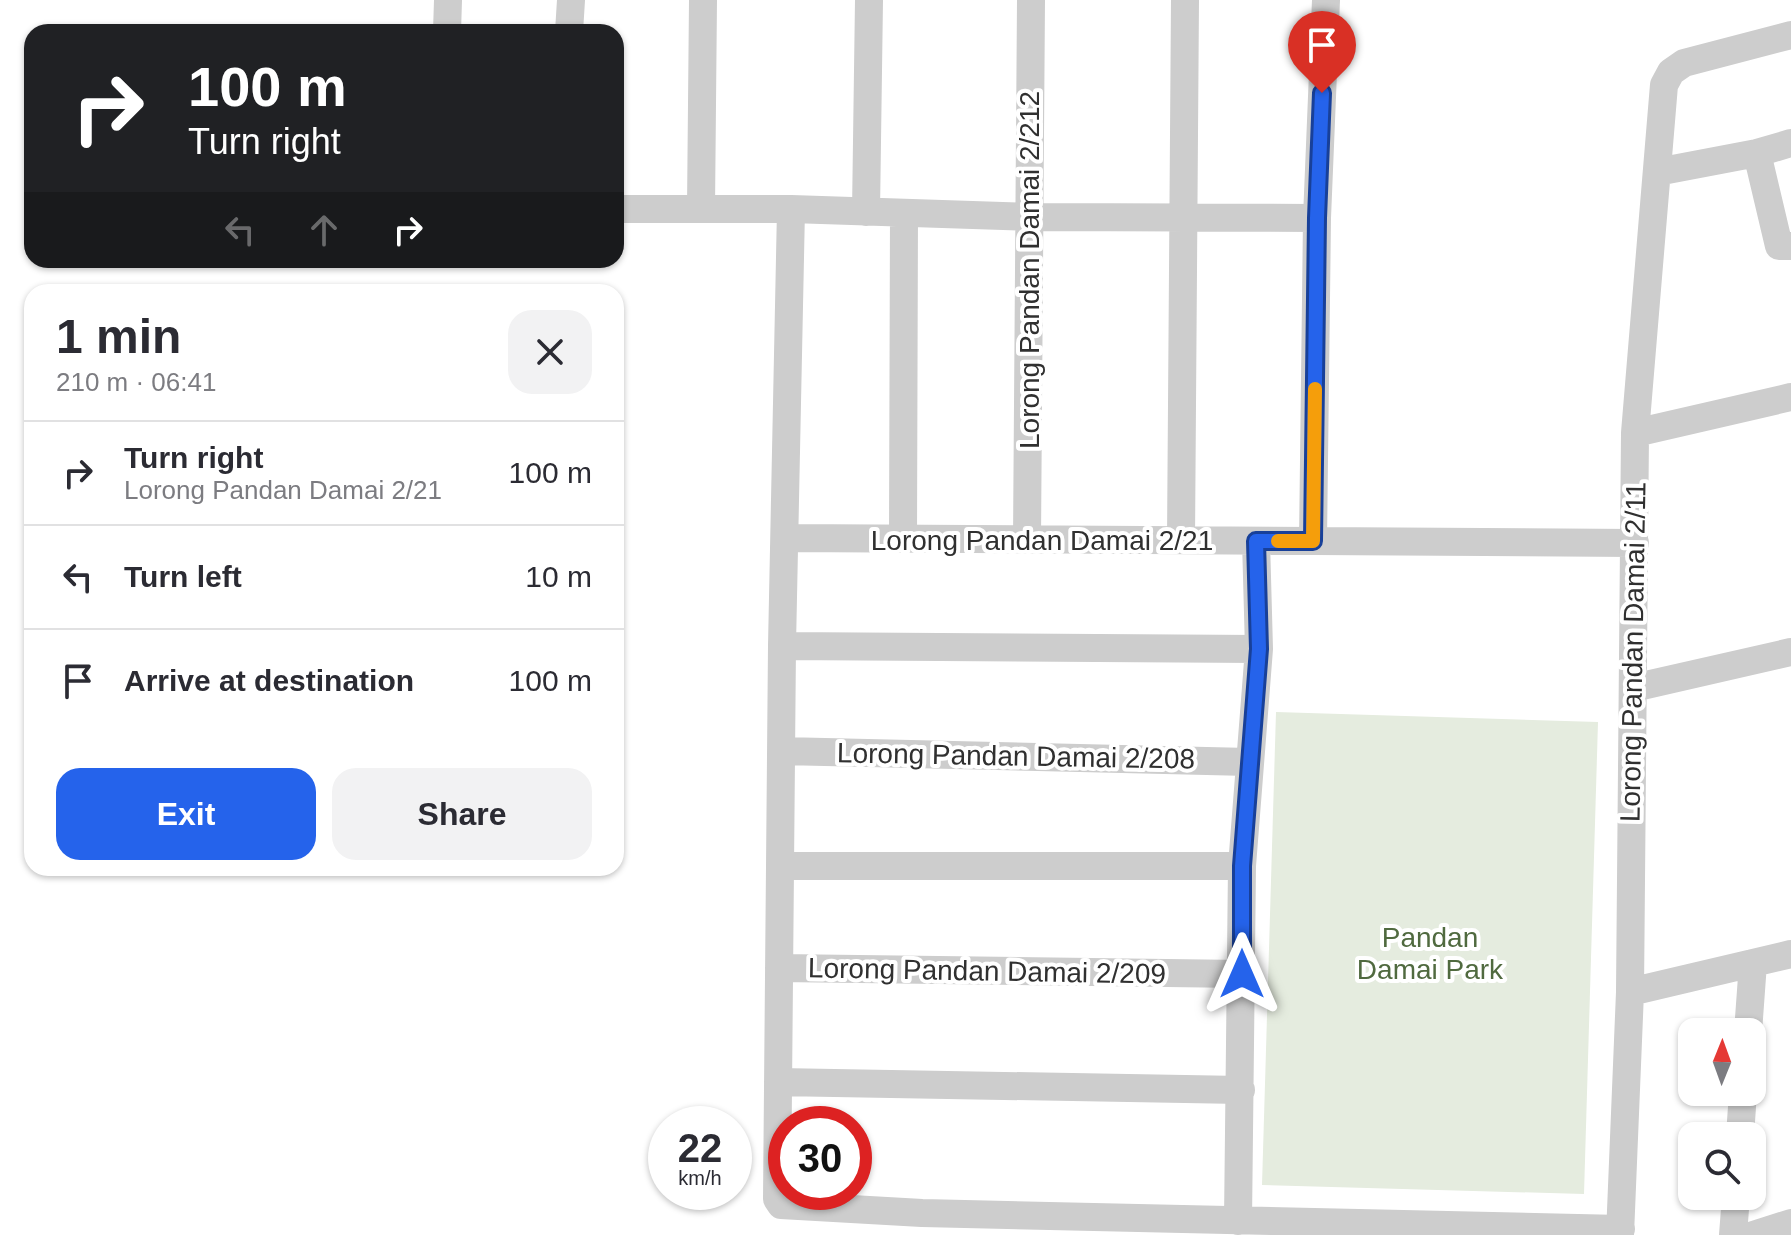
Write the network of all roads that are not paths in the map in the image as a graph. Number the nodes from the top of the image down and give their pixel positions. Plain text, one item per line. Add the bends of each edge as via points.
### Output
1 (448, 0) edge
2 (571, 0) edge
3 (703, 0) edge
4 (869, 0) edge
5 (1031, 0) edge
6 (1185, 0) edge
7 (1326, 0) edge
8 (447, 24) edge
9 (570, 24) edge
10 (1791, 35) edge
11 (1791, 143) edge
12 (1757, 153) junction
13 (1657, 172) junction
14 (701, 208) junction
15 (624, 209) edge
16 (791, 209) junction
17 (866, 212) junction
18 (904, 213) junction
19 (1030, 217) junction
20 (1183, 218) junction
21 (1317, 218) junction
22 (1785, 246) edge
23 (1791, 397) edge
24 (1635, 433) junction
25 (785, 538) junction
26 (903, 539) junction
27 (1027, 540) junction
28 (1181, 540) junction
29 (1256, 541) junction
30 (1313, 541) junction
31 (1635, 543) junction
32 (782, 646) junction
33 (1259, 649) junction
34 (1791, 652) edge
35 (1633, 688) junction
36 (782, 751) junction
37 (1249, 762) junction
38 (780, 866) junction
39 (1242, 866) junction
40 (1791, 954) edge
41 (1753, 963) junction
42 (779, 968) junction
43 (1242, 974) junction
44 (1630, 992) junction
45 (1749, 1018) edge
46 (778, 1082) junction
47 (1241, 1090) junction
48 (1735, 1210) edge
49 (1791, 1223) edge
50 (922, 1224) edge
51 (1250, 1226) edge
52 (1620, 1232) edge
53 (1733, 1235) edge
54 (1753, 1235) edge

1 - 8 street
2 - 9 street
3 - 14 street
4 - 17 street
5 - 19 street, Lorong Pandan Damai 2/212
6 - 20 street
7 - 21 street
10 - 13 street, Lorong Pandan Damai 2/11 via 1684,63 1671,72 1664,85
11 - 12 street
12 - 13 street
12 - 22 street
13 - 24 street, Lorong Pandan Damai 2/11
14 - 15 street
14 - 16 street
16 - 17 street
16 - 25 street
17 - 18 street
18 - 19 street
18 - 26 street
19 - 20 street
19 - 27 street, Lorong Pandan Damai 2/212
20 - 21 street
20 - 28 street
21 - 30 street
23 - 24 street
24 - 31 street, Lorong Pandan Damai 2/11
25 - 26 street, Lorong Pandan Damai 2/21
25 - 32 street
26 - 27 street, Lorong Pandan Damai 2/21
27 - 28 street, Lorong Pandan Damai 2/21
28 - 29 street, Lorong Pandan Damai 2/21
29 - 30 street, Lorong Pandan Damai 2/21
29 - 33 street
30 - 31 street, Lorong Pandan Damai 2/21
31 - 35 street, Lorong Pandan Damai 2/11
32 - 33 street
32 - 36 street
33 - 37 street
34 - 35 street
35 - 44 street, Lorong Pandan Damai 2/11
36 - 37 street, Lorong Pandan Damai 2/208
36 - 38 street
37 - 39 street
38 - 39 street
38 - 42 street
39 - 43 street
40 - 41 street
41 - 44 street
41 - 45 street
42 - 43 street, Lorong Pandan Damai 2/209
42 - 46 street
43 - 47 street
44 - 52 street, Lorong Pandan Damai 2/11
46 - 47 street
46 - 50 street via 781,1205
47 - 51 street
48 - 53 street
49 - 54 street
50 - 51 street
51 - 52 street

